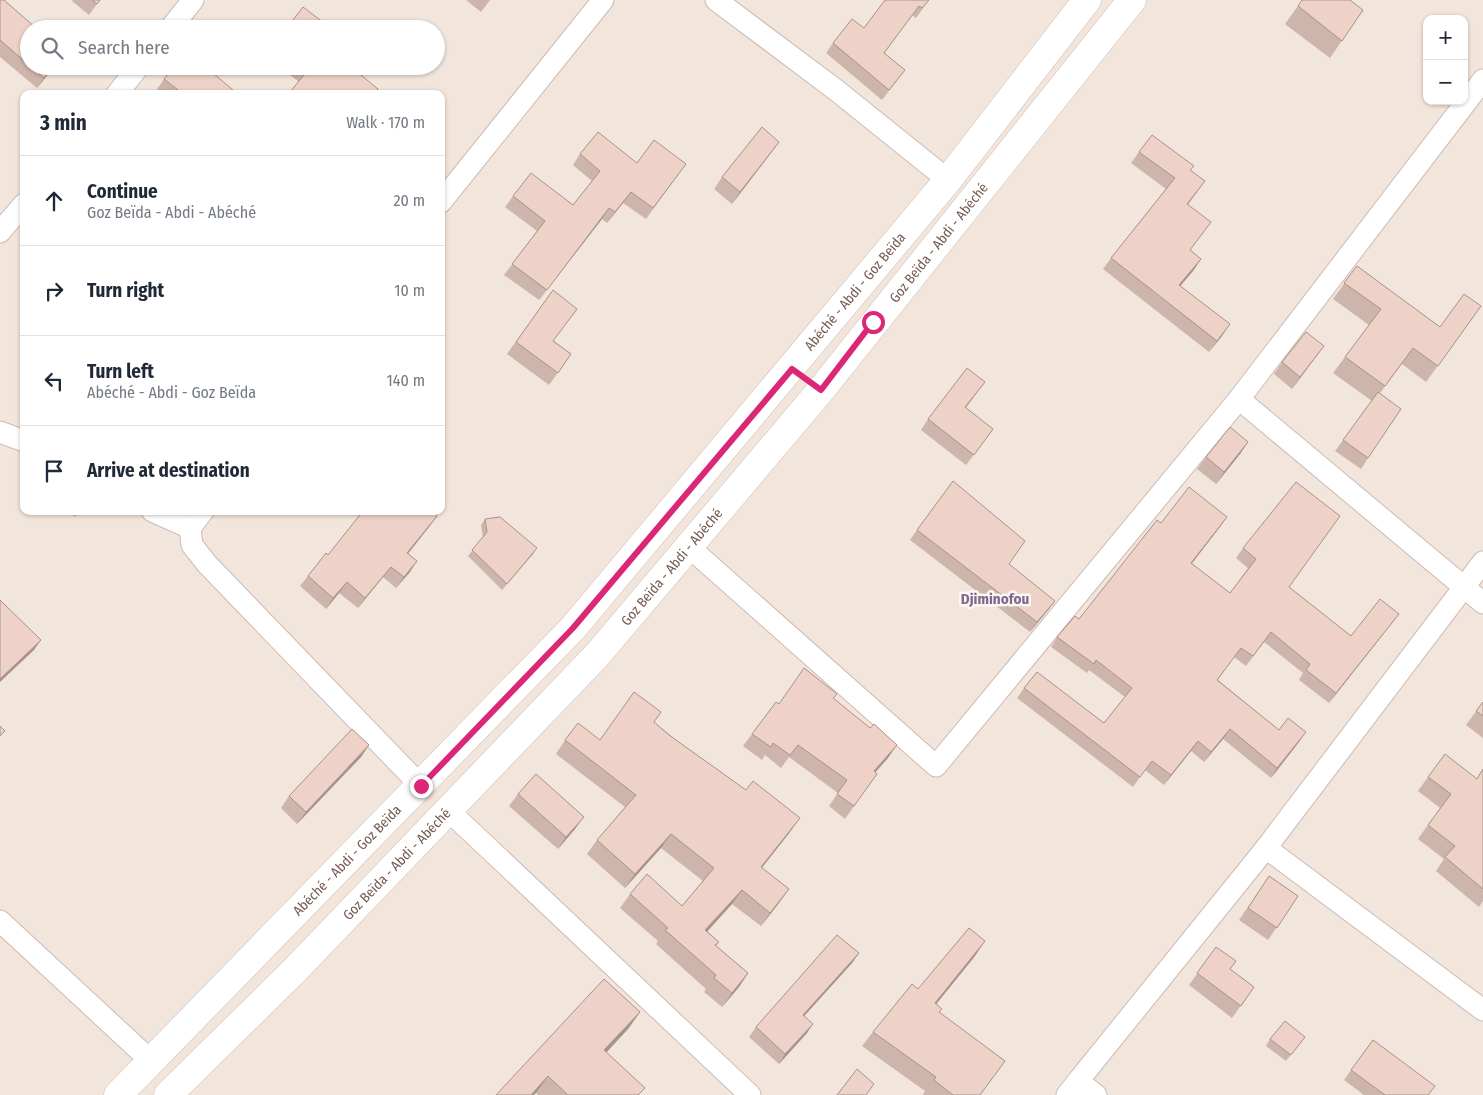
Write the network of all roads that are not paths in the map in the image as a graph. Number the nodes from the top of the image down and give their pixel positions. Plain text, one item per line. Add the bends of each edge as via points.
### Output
1 (193, 0) edge
2 (603, 0) edge
3 (716, 0) edge
4 (1087, 0) edge
5 (1132, 0) edge
6 (177, 20) edge
7 (132, 75) edge
8 (1483, 80) edge
9 (119, 90) edge
10 (948, 180) junction
11 (445, 197) edge
12 (20, 209) edge
13 (0, 232) edge
14 (792, 369) junction
15 (821, 390) junction
16 (1239, 399) junction
17 (0, 432) edge
18 (20, 440) edge
19 (161, 515) edge
20 (200, 515) edge
21 (190, 528) junction
22 (689, 547) junction
23 (1483, 562) edge
24 (1463, 587) junction
25 (1483, 603) edge
26 (421, 786) junction
27 (449, 811) junction
28 (1266, 848) junction
29 (0, 921) edge
30 (1483, 1010) edge
31 (151, 1062) junction
32 (1073, 1088) edge
33 (178, 1092) edge
34 (118, 1095) edge
35 (750, 1095) edge
36 (1096, 1095) edge

1 - 6 street
2 - 11 street
3 - 10 street
4 - 10 main road, Abéché - Abdi - Goz Beïda
5 - 15 main road, Goz Beïda - Abdi - Abéché
7 - 9 street
8 - 16 street
10 - 14 main road, Abéché - Abdi - Goz Beïda via 839,308
12 - 13 street
14 - 15 main road
14 - 26 main road, Abéché - Abdi - Goz Beïda via 573,628
15 - 22 main road, Goz Beïda - Abdi - Abéché
16 - 22 street via 936,766
16 - 24 street
17 - 18 street
19 - 21 street
20 - 21 street
21 - 26 street via 192,545 207,564
22 - 27 main road, Goz Beïda - Abdi - Abéché via 598,654
23 - 24 street
24 - 25 street
24 - 28 street
26 - 31 main road, Abéché - Abdi - Goz Beïda
27 - 33 main road, Goz Beïda - Abdi - Abéché
27 - 35 street
28 - 30 street
28 - 32 street
29 - 31 street
31 - 34 main road, Abéché - Abdi - Goz Beïda
32 - 36 street

